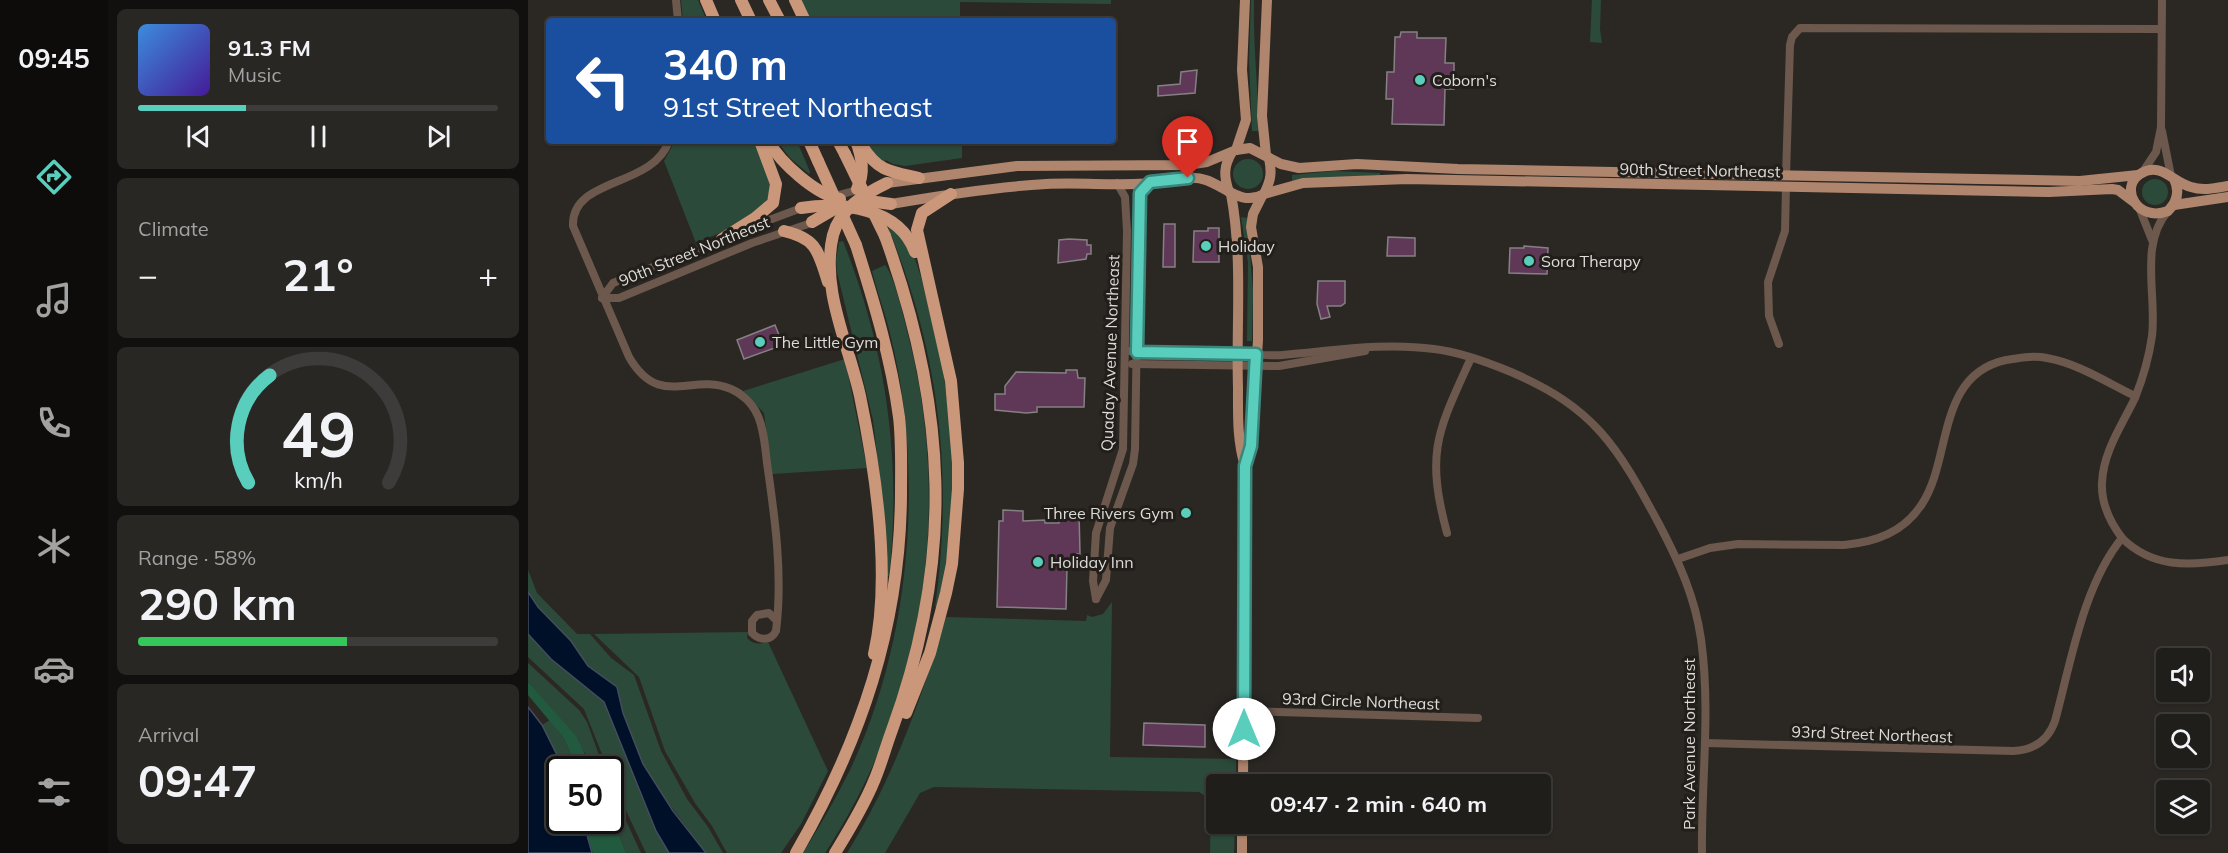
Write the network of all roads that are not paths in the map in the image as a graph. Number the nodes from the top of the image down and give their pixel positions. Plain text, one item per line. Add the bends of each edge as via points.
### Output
1 (676, 0) edge
2 (706, 0) edge
3 (741, 0) edge
4 (770, 0) edge
5 (795, 0) edge
6 (1245, 0) edge
7 (1267, 0) edge
8 (2162, 0) edge
9 (678, 18) edge
10 (713, 18) edge
11 (750, 18) edge
12 (779, 18) edge
13 (804, 18) edge
14 (2161, 29) junction
15 (2161, 127) junction
16 (667, 144) edge
17 (761, 144) edge
18 (770, 144) edge
19 (810, 144) edge
20 (839, 144) edge
21 (859, 144) edge
22 (860, 144) edge
23 (1234, 151) junction
24 (1268, 157) junction
25 (2140, 174) junction
26 (2173, 177) junction
27 (919, 178) junction
28 (1786, 181) junction
29 (1150, 182) junction
30 (887, 183) joint
31 (1117, 183) junction
32 (2228, 186) edge
33 (1230, 193) junction
34 (951, 194) junction
35 (1263, 195) junction
36 (2228, 197) edge
37 (849, 202) junction
38 (891, 204) joint
39 (2137, 206) junction
40 (801, 208) joint
41 (2171, 208) junction
42 (812, 222) joint
43 (784, 231) junction
44 (722, 239) junction
45 (2152, 240) junction
46 (928, 281) junction
47 (602, 298) junction
48 (833, 298) junction
49 (1779, 344) dead end
50 (1126, 351) junction
51 (1137, 352) junction
52 (1471, 358) junction
53 (1237, 359) junction
54 (1256, 360) junction
55 (1126, 364) junction
56 (1137, 364) junction
57 (2135, 396) junction
58 (1245, 466) junction
59 (1447, 533) dead end
60 (2122, 538) junction
61 (1678, 559) junction
62 (2228, 560) edge
63 (776, 620) dead end
64 (1244, 711) junction
65 (1478, 718) dead end
66 (1706, 743) junction
67 (881, 759) junction
68 (842, 767) junction
69 (1243, 774) edge
70 (1242, 834) edge
71 (796, 853) edge
72 (835, 853) edge
73 (1242, 853) edge
74 (1702, 853) edge

1 - 9 street
2 - 10 highway
3 - 11 highway
4 - 12 highway
5 - 13 highway
6 - 23 main road via 1242,70 1246,120
7 - 24 main road via 1262,116
8 - 14 street
14 - 15 street
14 - 28 street via 1808,26 1795,32 1790,45
15 - 25 street via 2156,152
15 - 26 street
16 - 47 street via 660,158 648,168 585,198 576,207 576,236
17 - 44 highway via 776,184 773,203
18 - 37 highway via 806,182
19 - 68 highway, bridge via 856,245 880,320 899,420 898,564 885,640
20 - 67 highway, bridge via 885,236 911,315 923,367 936,467 933,569 923,628 913,670
21 - 37 highway via 862,174
22 - 27 highway via 881,168
23 - 24 main road via 1250,148
23 - 27 main road via 1187,165 1017,166
23 - 33 main road via 1224,168
24 - 28 main road, 90th Street Northeast via 1299,168 1357,164
24 - 35 main road via 1272,174
25 - 26 main road via 2157,169
25 - 28 main road, 90th Street Northeast via 2080,181
25 - 39 main road via 2132,189
26 - 32 main road via 2198,189
26 - 41 main road via 2177,189
27 - 30 main road
28 - 35 main road, 90th Street Northeast via 1365,179 1303,183
28 - 39 main road, 90th Street Northeast via 2049,192 2112,189
28 - 49 street via 1785,231 1768,282 1769,316
29 - 31 main road
29 - 33 main road via 1197,177
29 - 51 street, Quaday Avenue Northeast via 1139,199
30 - 37 highway
31 - 34 main road via 1016,186
31 - 50 street, Quaday Avenue Northeast via 1125,197 1126,214
33 - 35 main road via 1246,199
33 - 53 main road via 1239,257
34 - 38 main road
34 - 46 highway via 922,213 917,221
35 - 54 main road via 1251,227 1257,267
36 - 41 main road
37 - 38 highway
37 - 40 highway
37 - 42 highway
37 - 46 highway via 906,234
37 - 48 highway via 833,237
39 - 41 main road via 2157,214
39 - 45 street
40 - 44 street, 90th Street Northeast
41 - 45 street
42 - 43 street, 90th Street Northeast
43 - 47 street, 90th Street Northeast via 619,298
43 - 48 highway via 813,243
44 - 47 street, 90th Street Northeast via 612,283
45 - 57 street via 2152,334
46 - 67 highway via 946,353 953,402 958,463 955,536 946,593 930,653 896,737
47 - 63 street via 629,357 647,379 669,387 709,385 731,389 757,414 779,556
48 - 68 highway via 860,394 875,477 880,544 875,648
50 - 51 street
50 - 55 street, Quaday Avenue Northeast
51 - 53 street
51 - 56 street, Quaday Avenue Northeast
52 - 54 street, Park Avenue Northeast via 1437,349 1384,346 1299,364
52 - 59 street via 1439,430 1436,446 1436,477
52 - 61 street, Park Avenue Northeast via 1542,387 1585,414 1611,443
53 - 54 street, Park Avenue Northeast
53 - 56 street
53 - 58 main road via 1239,446
54 - 58 main road via 1251,446
55 - 56 street
55 - 56 street, Quaday Avenue Northeast via 1123,449 1096,533 1096,599 1106,580 1110,528 1133,464
57 - 60 street via 2110,446 2102,482 2109,518
57 - 61 street via 2056,360 2035,357 2001,362 1977,375 1964,389 1951,412 1928,492 1914,514 1892,533 1844,545 1724,545
58 - 64 main road
60 - 62 street via 2141,554 2162,562 2202,564
60 - 66 street, 93rd Street Northeast via 2095,582 2052,731 2037,745 2013,751
61 - 66 street, Park Avenue Northeast via 1701,639
64 - 65 street, 93rd Circle Northeast
64 - 69 main road
66 - 74 street, Park Avenue Northeast
67 - 72 highway via 875,780
68 - 71 highway
70 - 73 main road

